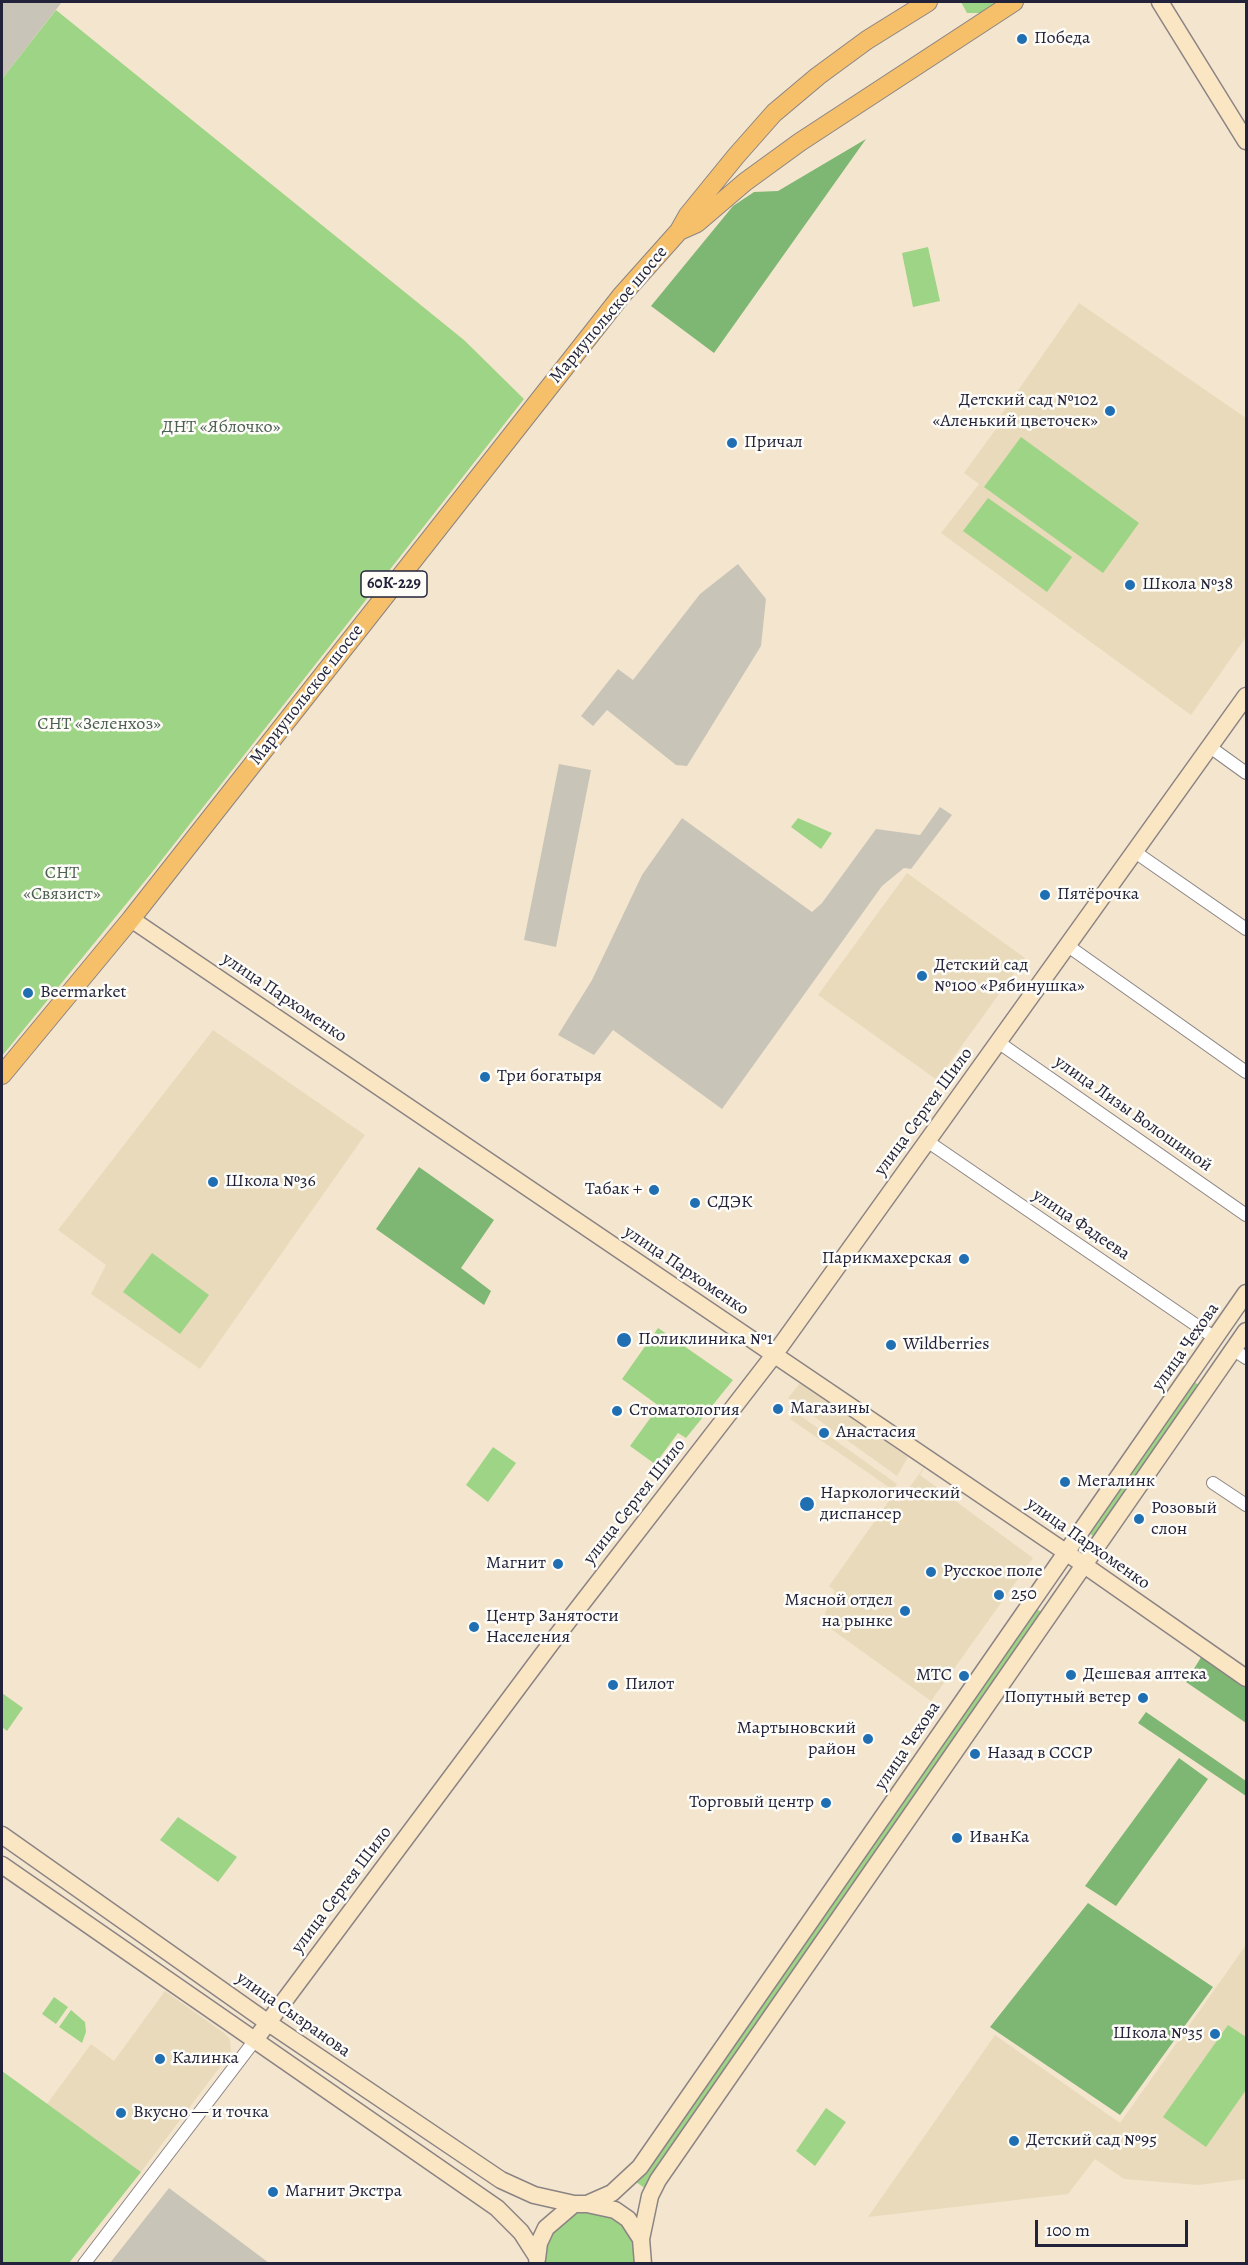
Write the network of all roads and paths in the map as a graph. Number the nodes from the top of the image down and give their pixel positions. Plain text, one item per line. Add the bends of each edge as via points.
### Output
1 (928, 2) edge
2 (1014, 2) edge
3 (1155, 2) edge
4 (1160, 2) edge
5 (1176, 28) junction
6 (1246, 141) edge
7 (679, 231) junction
8 (1246, 696) edge
9 (1210, 747) junction
10 (1246, 773) edge
11 (1135, 852) junction
12 (131, 919) junction
13 (1246, 929) edge
14 (1068, 946) junction
15 (998, 1042) junction
16 (1246, 1072) edge
17 (2, 1075) edge
18 (927, 1141) junction
19 (1246, 1215) edge
20 (1246, 1293) edge
21 (1246, 1331) edge
22 (1215, 1338) junction
23 (1240, 1354) edge
24 (774, 1355) junction
25 (1214, 1483) dead end
26 (1246, 1505) edge
27 (1067, 1553) junction
28 (1084, 1565) junction
29 (1246, 1678) edge
30 (2, 1835) edge
31 (26, 1852) junction
32 (7, 1869) edge
33 (267, 2022) junction
34 (255, 2040) junction
35 (580, 2204) junction
36 (641, 2239) junction
37 (537, 2260) edge
38 (644, 2262) edge
39 (84, 2264) edge

1 - 7 main road, Мариупольское шоссе via 860,46 774,113 688,214
2 - 7 main road, Мариупольское шоссе via 800,141 697,223
3 - 5 main road
4 - 5 main road
5 - 6 main road
7 - 12 main road, Мариупольское шоссе / 60К-229 via 621,296
8 - 9 main road, улица Сергея Шило
9 - 10 street
9 - 11 main road, улица Сергея Шило
11 - 13 street
11 - 14 main road, улица Сергея Шило
12 - 17 main road, Мариупольское шоссе / 60К-229
12 - 24 main road, улица Пархоменко
14 - 15 main road, улица Сергея Шило
14 - 16 street
15 - 18 main road, улица Сергея Шило
15 - 19 street, улица Лизы Волошиной
18 - 22 street, улица Фадеева
18 - 24 main road, улица Сергея Шило
20 - 22 main road, улица Чехова
21 - 23 main road
22 - 23 main road
22 - 27 main road, улица Чехова
23 - 28 main road
24 - 27 main road, улица Пархоменко
24 - 33 main road, улица Сергея Шило via 552,1642
25 - 26 street
27 - 28 main road, улица Пархоменко
27 - 35 main road, улица Чехова via 640,2167 612,2193
28 - 29 main road, улица Пархоменко
28 - 36 main road via 658,2180 647,2205
30 - 31 main road, улица Сызранова
31 - 32 main road
31 - 33 main road, улица Сызранова
32 - 34 main road
33 - 34 main road, улица Сергея Шило
33 - 35 main road, улица Сызранова via 501,2180 534,2195
34 - 37 main road via 497,2208 521,2232
34 - 39 street, улица Сергея Шило
35 - 36 main road, улица Сызранова via 615,2210 628,2219
35 - 37 main road, улица Чехова via 546,2228
36 - 38 main road

